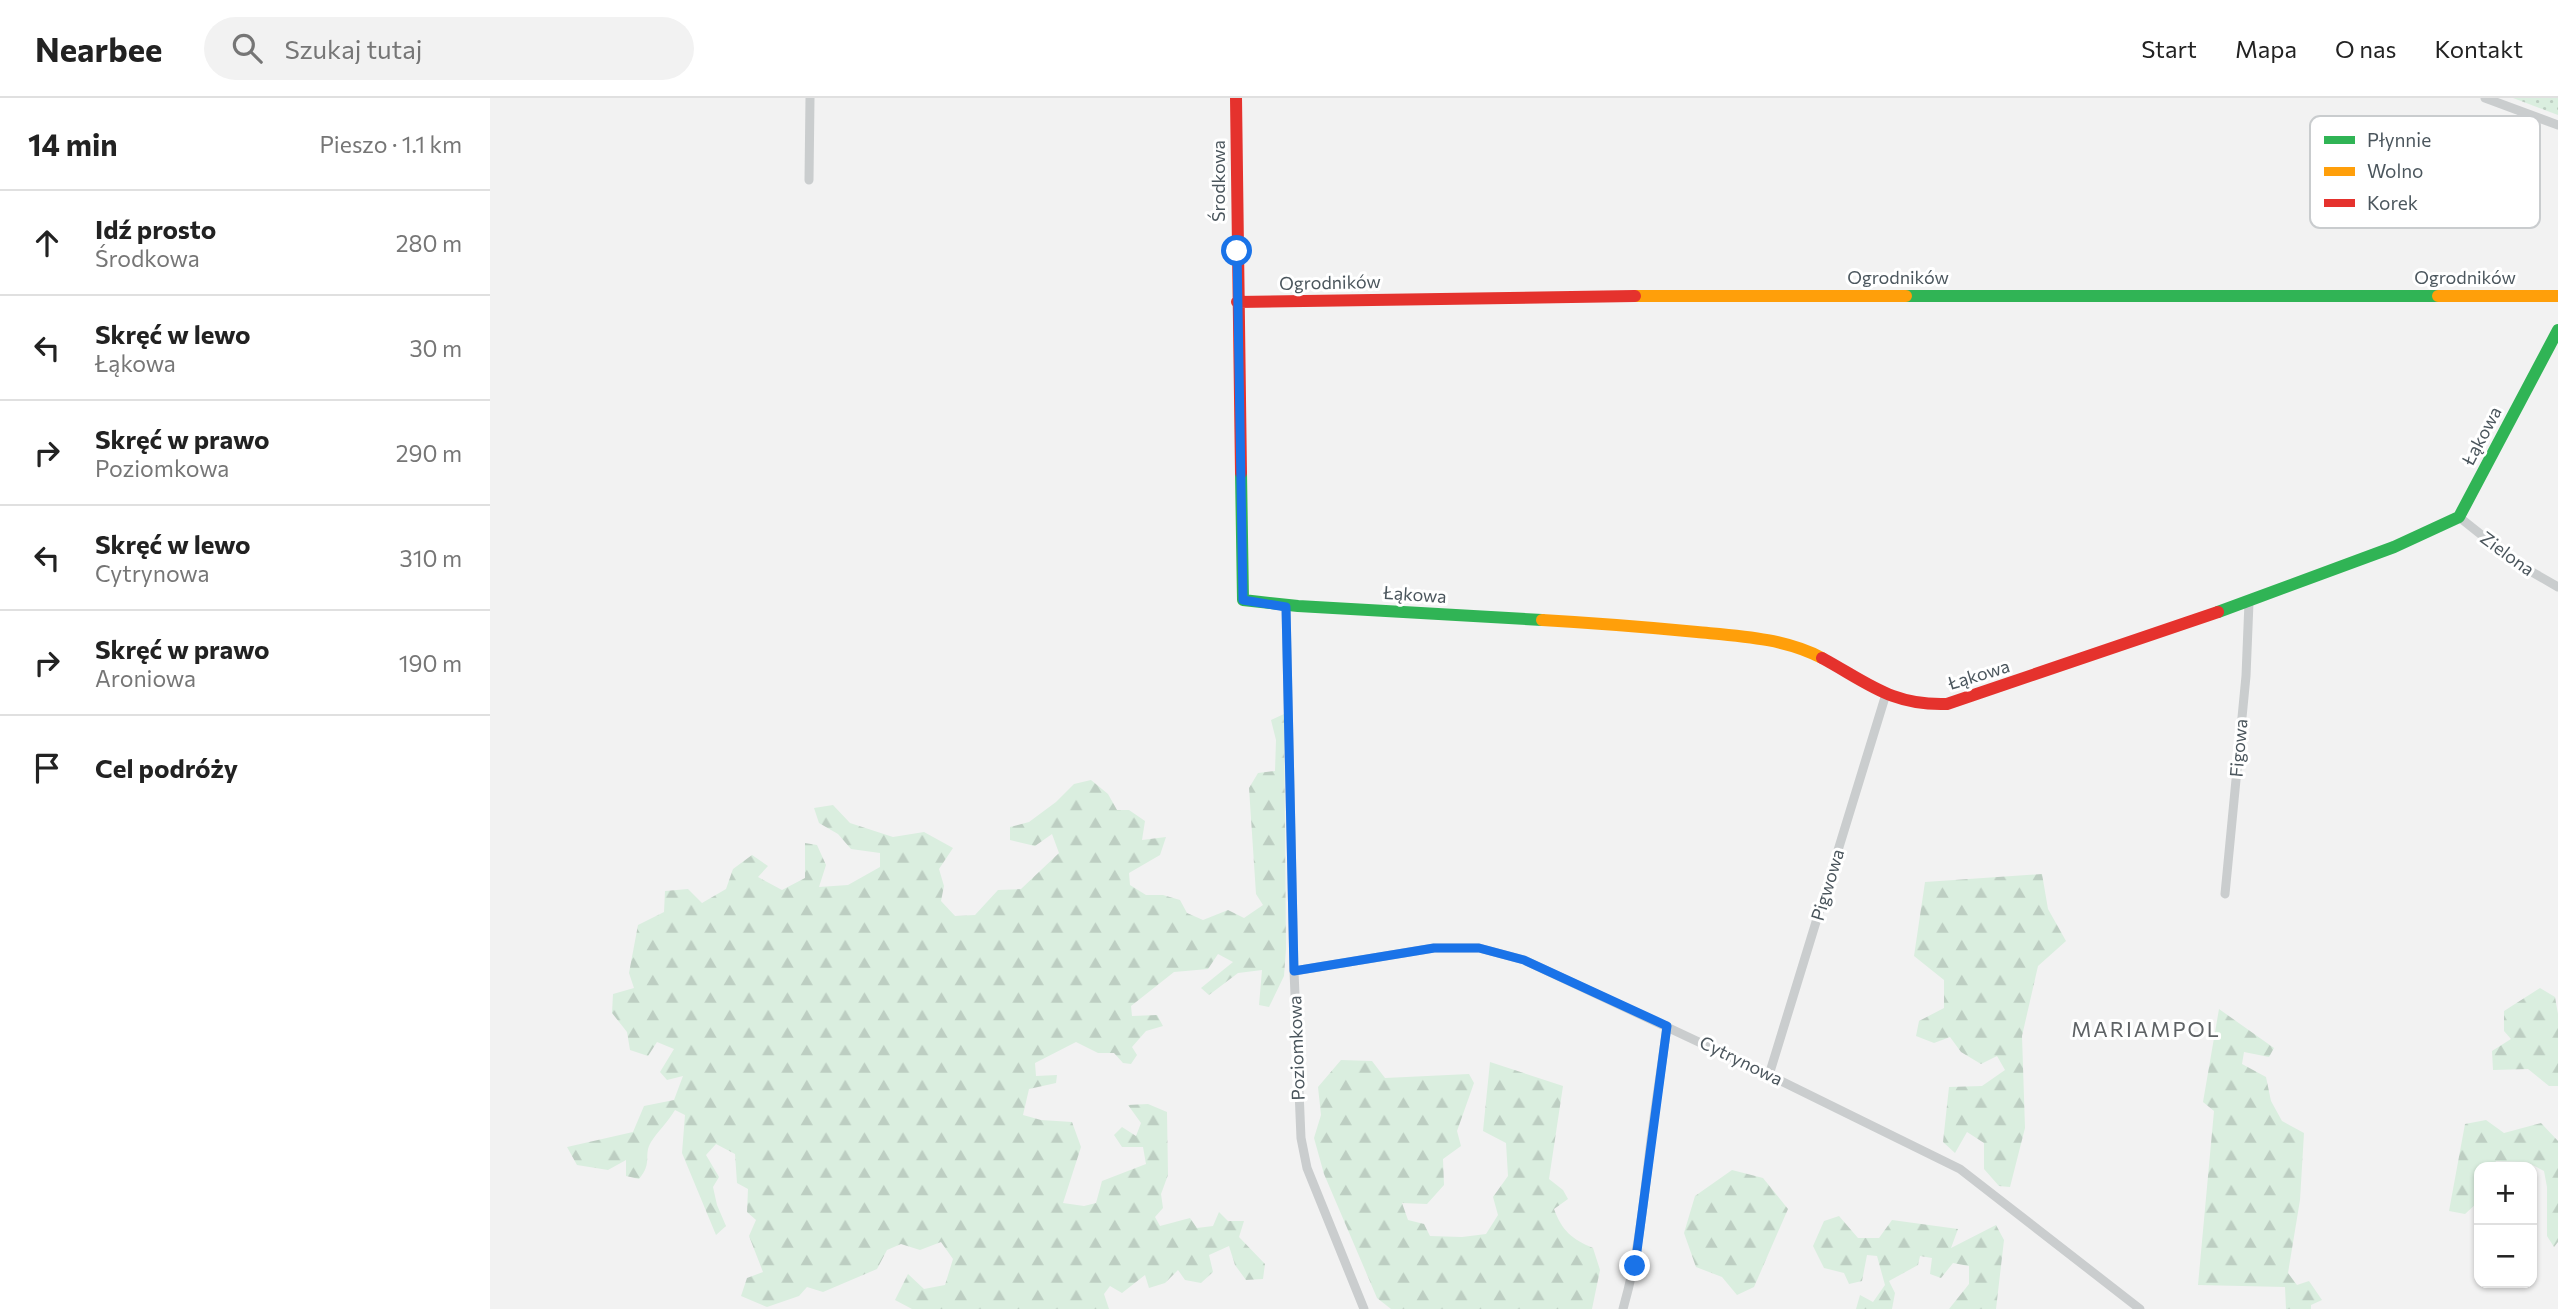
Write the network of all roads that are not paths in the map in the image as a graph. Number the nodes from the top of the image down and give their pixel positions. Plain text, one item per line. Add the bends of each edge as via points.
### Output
1 (810, 98) edge
2 (1236, 98) edge
3 (2485, 98) edge
4 (2534, 116) edge
5 (2540, 118) edge
6 (2558, 125) edge
7 (809, 180) dead end
8 (2558, 296) edge
9 (1237, 302) junction
10 (2558, 330) edge
11 (2459, 517) junction
12 (2558, 587) edge
13 (1243, 600) joint
14 (2249, 602) junction
15 (1286, 607) junction
16 (1886, 694) junction
17 (2225, 894) dead end
18 (1294, 971) junction
19 (1667, 1026) junction
20 (1769, 1074) junction
21 (1364, 1309) edge
22 (1623, 1309) edge
23 (2140, 1309) edge

1 - 7 street
2 - 9 street, Środkowa
3 - 4 street
5 - 6 street
8 - 9 street, Ogrodników via 1648,296
9 - 13 street, Środkowa
10 - 11 street, Łąkowa
11 - 12 street, Zielona via 2518,564
11 - 14 street, Łąkowa
13 - 15 street, Łąkowa
14 - 16 street, Łąkowa via 1947,704 1922,705
14 - 17 street, Figowa
15 - 16 street, Łąkowa via 1774,640 1797,646
15 - 18 street, Poziomkowa
16 - 20 street, Pigwowa
18 - 19 street, Cytrynowa via 1434,948 1479,948 1524,960
18 - 21 street, Poziomkowa via 1301,1138 1307,1168
19 - 20 street, Cytrynowa
19 - 22 street via 1643,1215
20 - 23 street, Cytrynowa via 1960,1169

